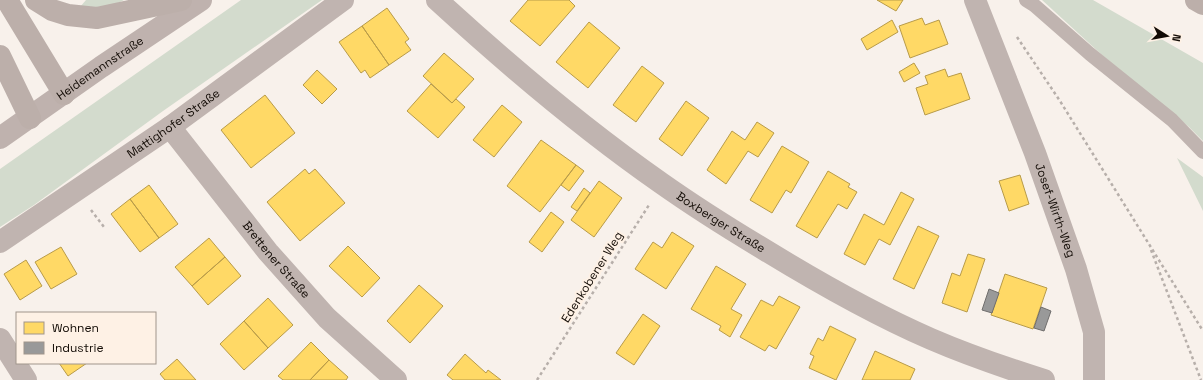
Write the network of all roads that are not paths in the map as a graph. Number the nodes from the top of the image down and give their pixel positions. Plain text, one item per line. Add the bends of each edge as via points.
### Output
1 (7, 0) edge
2 (36, 0) edge
3 (181, 0) edge
4 (201, 0) edge
5 (343, 0) edge
6 (437, 0) edge
7 (975, 0) edge
8 (1026, 0) edge
9 (1196, 0) edge
10 (1203, 4) edge
11 (0, 56) edge
12 (64, 94) junction
13 (30, 118) junction
14 (170, 127) junction
15 (0, 138) edge
16 (1203, 152) edge
17 (0, 242) edge
18 (0, 339) edge
19 (26, 380) edge
20 (396, 380) edge
21 (1044, 380) edge
22 (1094, 380) edge

1 - 12 highway
2 - 3 highway via 52,10 68,15 97,18
4 - 12 main road, Heidemannstraße
5 - 14 street, Mattighofer Straße
6 - 21 street, Boxberger Straße via 542,93 610,146 662,184 745,238 869,310 955,349
7 - 22 street, Josef-Wirth-Weg via 1035,153 1076,269 1094,332
8 - 16 lane via 1172,120
9 - 10 highway
11 - 13 highway
12 - 13 main road, Heidemannstraße
13 - 15 main road, Heidemannstraße
14 - 17 street, Mattighofer Straße
14 - 20 street, Brettener Straße via 268,252 327,318
18 - 19 street

